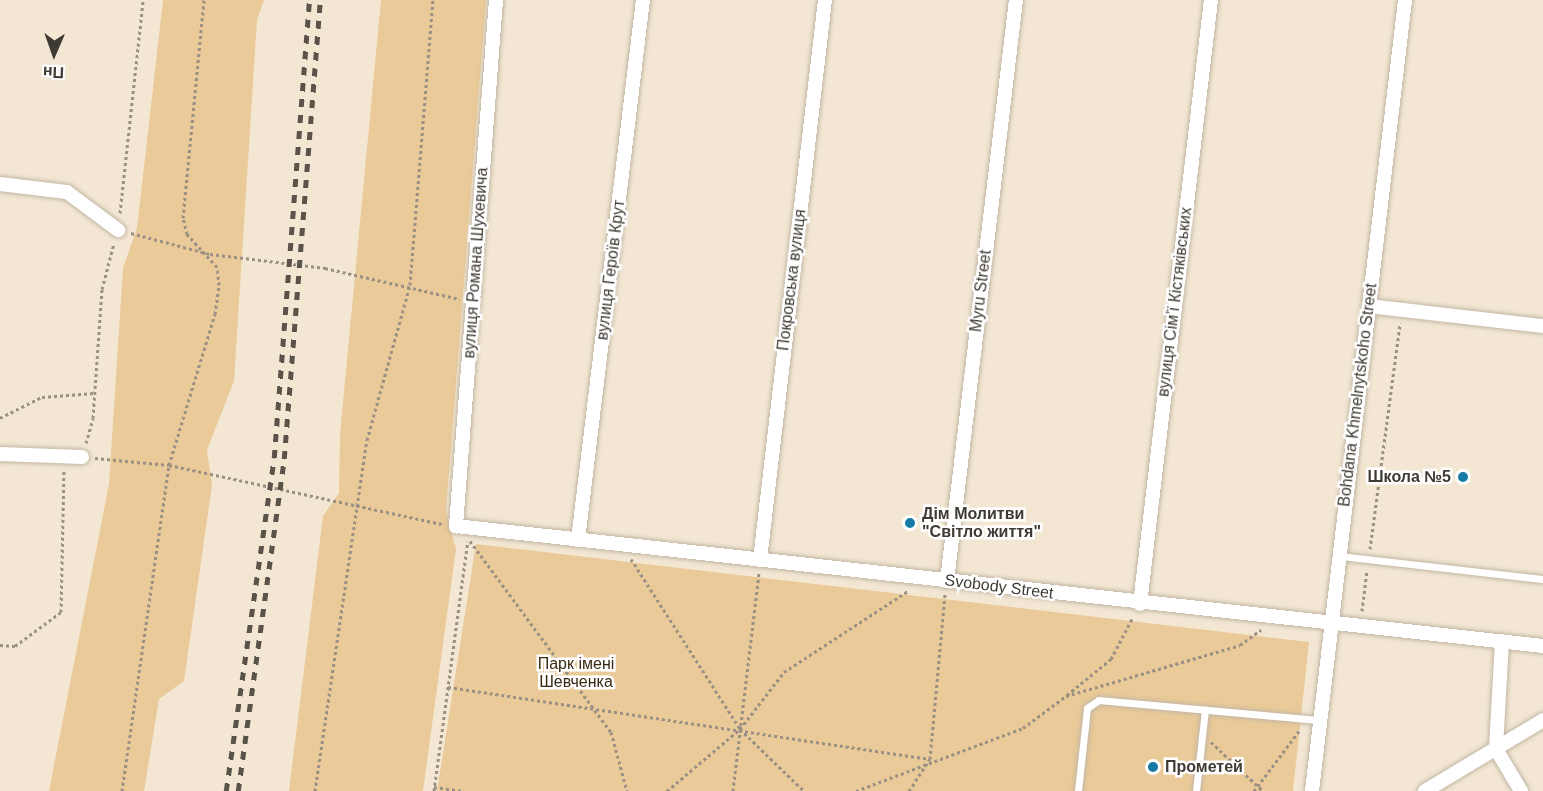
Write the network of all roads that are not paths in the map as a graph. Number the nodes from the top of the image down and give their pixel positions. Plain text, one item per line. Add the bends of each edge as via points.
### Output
1 (496, 0) edge
2 (643, 0) edge
3 (825, 0) edge
4 (1016, 0) edge
5 (1211, 0) edge
6 (1406, 0) edge
7 (0, 184) edge
8 (118, 230) road end
9 (1369, 306) junction
10 (1543, 326) edge
11 (0, 454) edge
12 (82, 457) road end
13 (456, 526) joint
14 (578, 540) junction
15 (1338, 556) junction
16 (760, 560) junction
17 (1543, 579) edge
18 (946, 581) junction
19 (1140, 604) junction
20 (1332, 621) junction
21 (1502, 641) junction
22 (1543, 646) edge
23 (1205, 710) junction
24 (1320, 720) junction
25 (1543, 720) edge
26 (1496, 749) junction
27 (1078, 791) edge
28 (1196, 791) edge
29 (1312, 791) edge
30 (1425, 791) edge
31 (1521, 791) edge

1 - 13 street, вулиця Романа Шухевича
2 - 14 street, вулиця Героїв Крут
3 - 16 street, Покровська вулиця
4 - 18 street, Myru Street
5 - 19 street, вулиця Сімʼї Кістяківських
6 - 9 street, Bohdana Khmelnytskoho Street
7 - 8 street via 66,192
9 - 10 street
9 - 15 street, Bohdana Khmelnytskoho Street
11 - 12 street
13 - 14 street, Svobody Street
14 - 16 street, Svobody Street
15 - 17 lane
15 - 20 street, Bohdana Khmelnytskoho Street
16 - 18 street, Svobody Street
18 - 19 street, Svobody Street
19 - 20 street, Svobody Street
20 - 21 street, Svobody Street
20 - 24 street, Bohdana Khmelnytskoho Street
21 - 22 street, Svobody Street
21 - 26 street
23 - 24 lane
23 - 27 lane via 1099,700 1087,708
23 - 28 lane
24 - 29 street, Bohdana Khmelnytskoho Street
25 - 26 street
26 - 30 street
26 - 31 street

